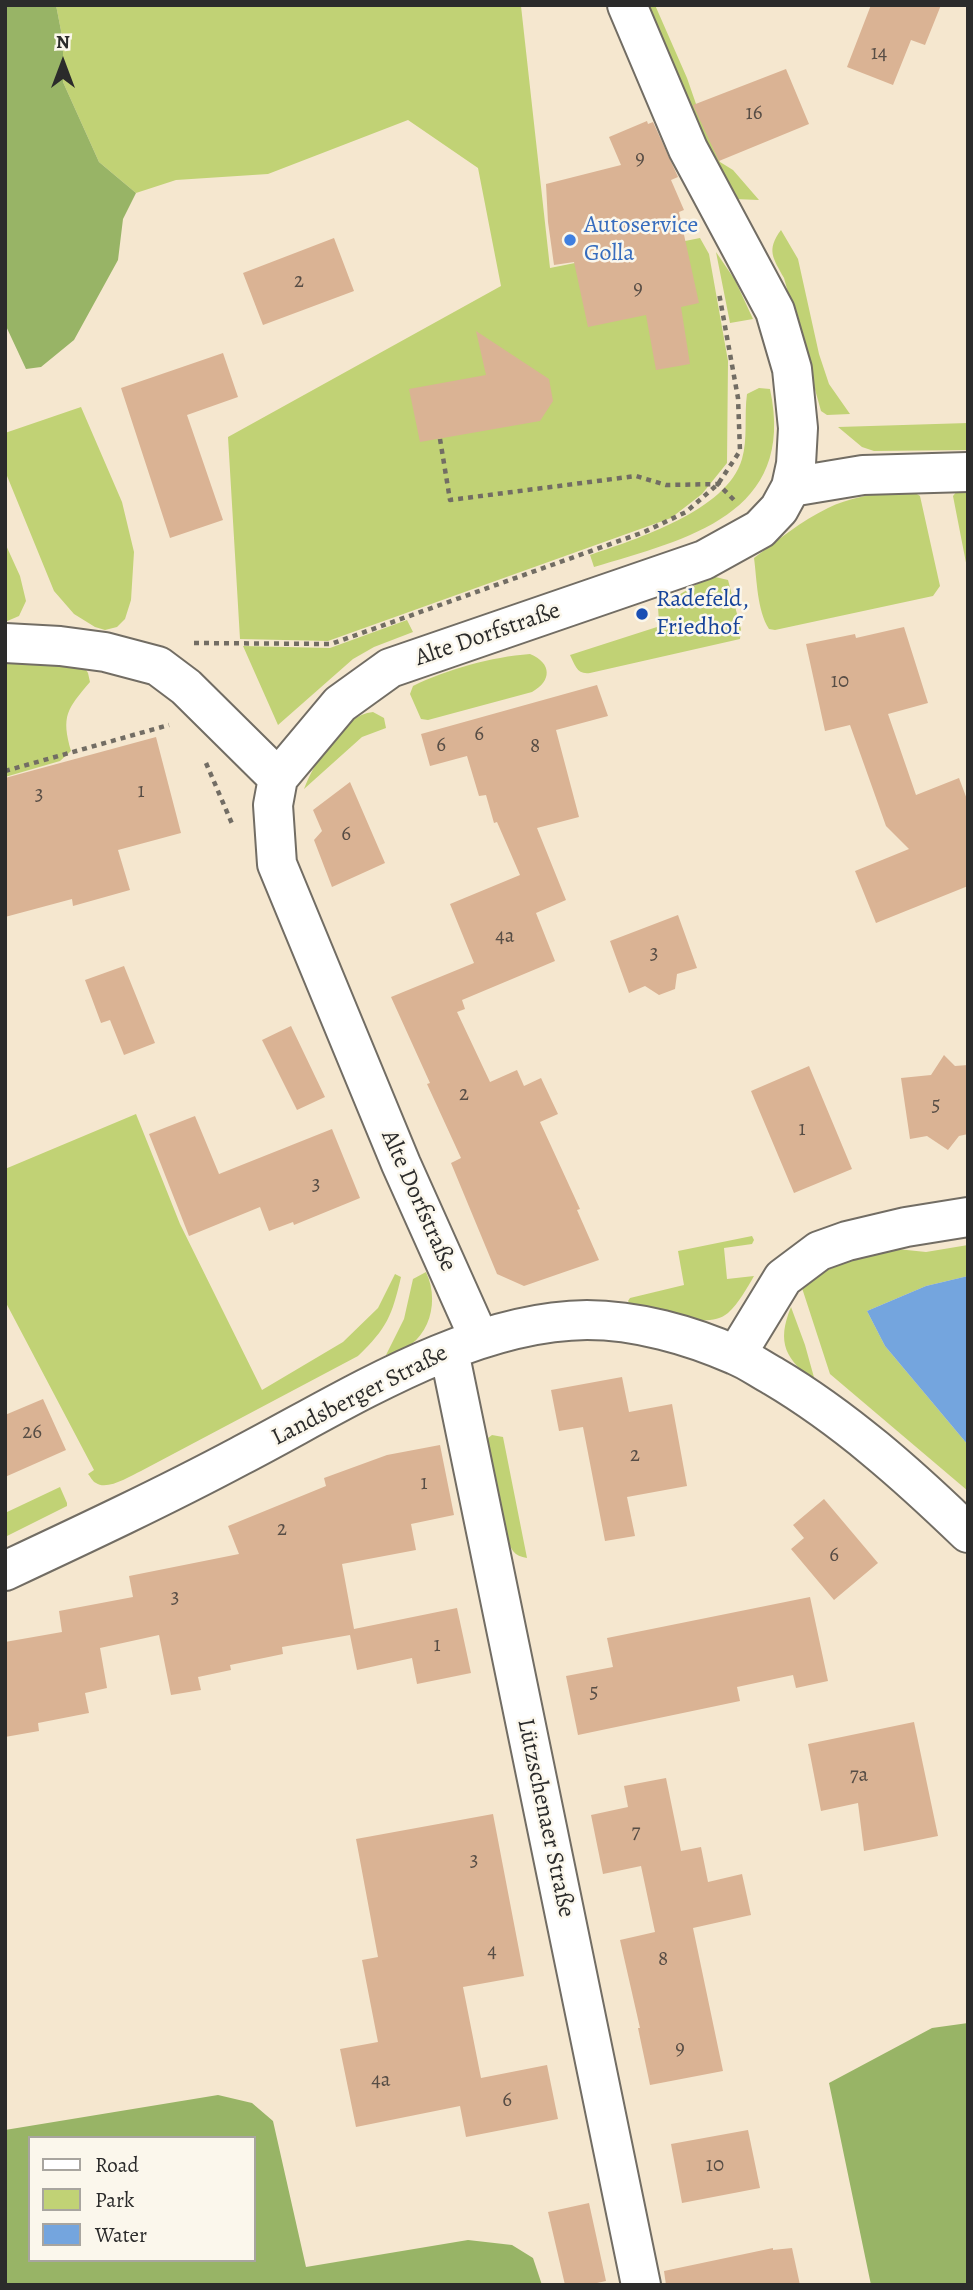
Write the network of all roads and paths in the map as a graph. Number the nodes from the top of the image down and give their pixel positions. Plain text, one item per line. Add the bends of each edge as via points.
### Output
1 (626, 5) edge
2 (718, 289) dead end
3 (440, 439) dead end
4 (968, 472) edge
5 (718, 484) junction
6 (791, 487) junction
7 (5, 643) edge
8 (183, 643) dead end
9 (176, 723) dead end
10 (205, 761) dead end
11 (5, 771) edge
12 (278, 778) junction
13 (235, 832) dead end
14 (968, 1217) edge
15 (464, 1345) junction
16 (736, 1355) junction
17 (968, 1532) edge
18 (5, 1570) edge
19 (641, 2285) edge

1 - 6 street, Alte Dorfstraße via 688,149 775,311 792,369 798,428
2 - 5 path via 738,398 740,451
3 - 5 path via 450,500 636,477 666,485
4 - 6 street via 863,475
5 - 8 path via 686,512 644,532 331,644
6 - 12 street, Alte Dorfstraße via 760,529 704,561 390,668 340,704
7 - 12 street via 93,650 158,666 186,687
9 - 11 path
10 - 13 path
12 - 15 street, Alte Dorfstraße via 273,805 277,864 401,1164
14 - 16 street via 906,1227 819,1251 783,1278
15 - 16 street, Landsberger Straße via 538,1325 587,1320 639,1325
15 - 18 street, Landsberger Straße via 402,1371 163,1497
15 - 19 street, Lützschenaer Straße
16 - 17 street, Landsberger Straße via 813,1400

